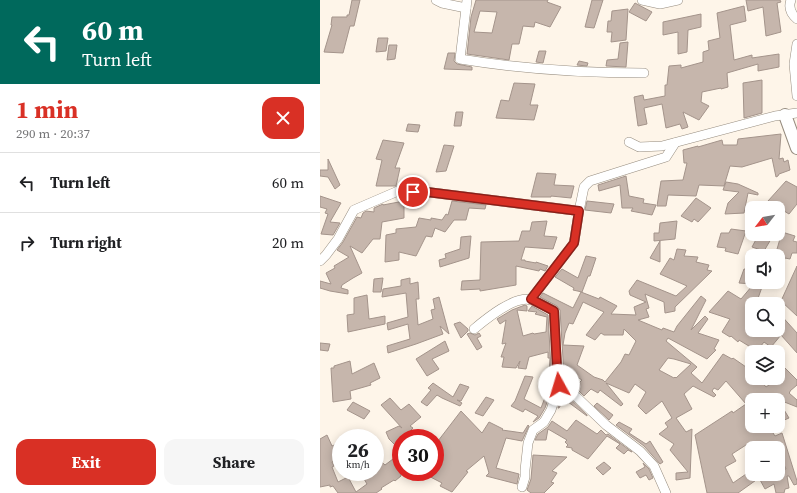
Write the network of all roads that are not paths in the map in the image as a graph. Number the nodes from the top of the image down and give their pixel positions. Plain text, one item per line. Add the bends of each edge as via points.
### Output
1 (436, 0) edge
2 (642, 0) edge
3 (678, 0) edge
4 (791, 0) edge
5 (466, 4) edge
6 (797, 19) edge
7 (797, 44) edge
8 (644, 73) dead end
9 (797, 96) edge
10 (791, 114) edge
11 (629, 142) dead end
12 (675, 143) junction
13 (797, 148) edge
14 (579, 211) junction
15 (320, 261) edge
16 (531, 299) junction
17 (474, 329) dead end
18 (559, 385) junction
19 (522, 487) dead end
20 (666, 493) edge

1 - 5 street
2 - 3 street via 660,4
4 - 6 street via 791,12
5 - 8 street via 460,60 534,68
7 - 9 street via 794,64
10 - 12 street
10 - 13 street
11 - 12 street via 639,147
12 - 14 street via 666,157 590,181 584,186
14 - 15 street via 427,192 398,191 354,210 338,239
14 - 16 street via 574,243
16 - 17 street via 517,300
16 - 18 street via 554,311
18 - 19 street via 551,410 544,422 533,430 528,443
18 - 20 street via 565,386 606,425 640,450 654,466

